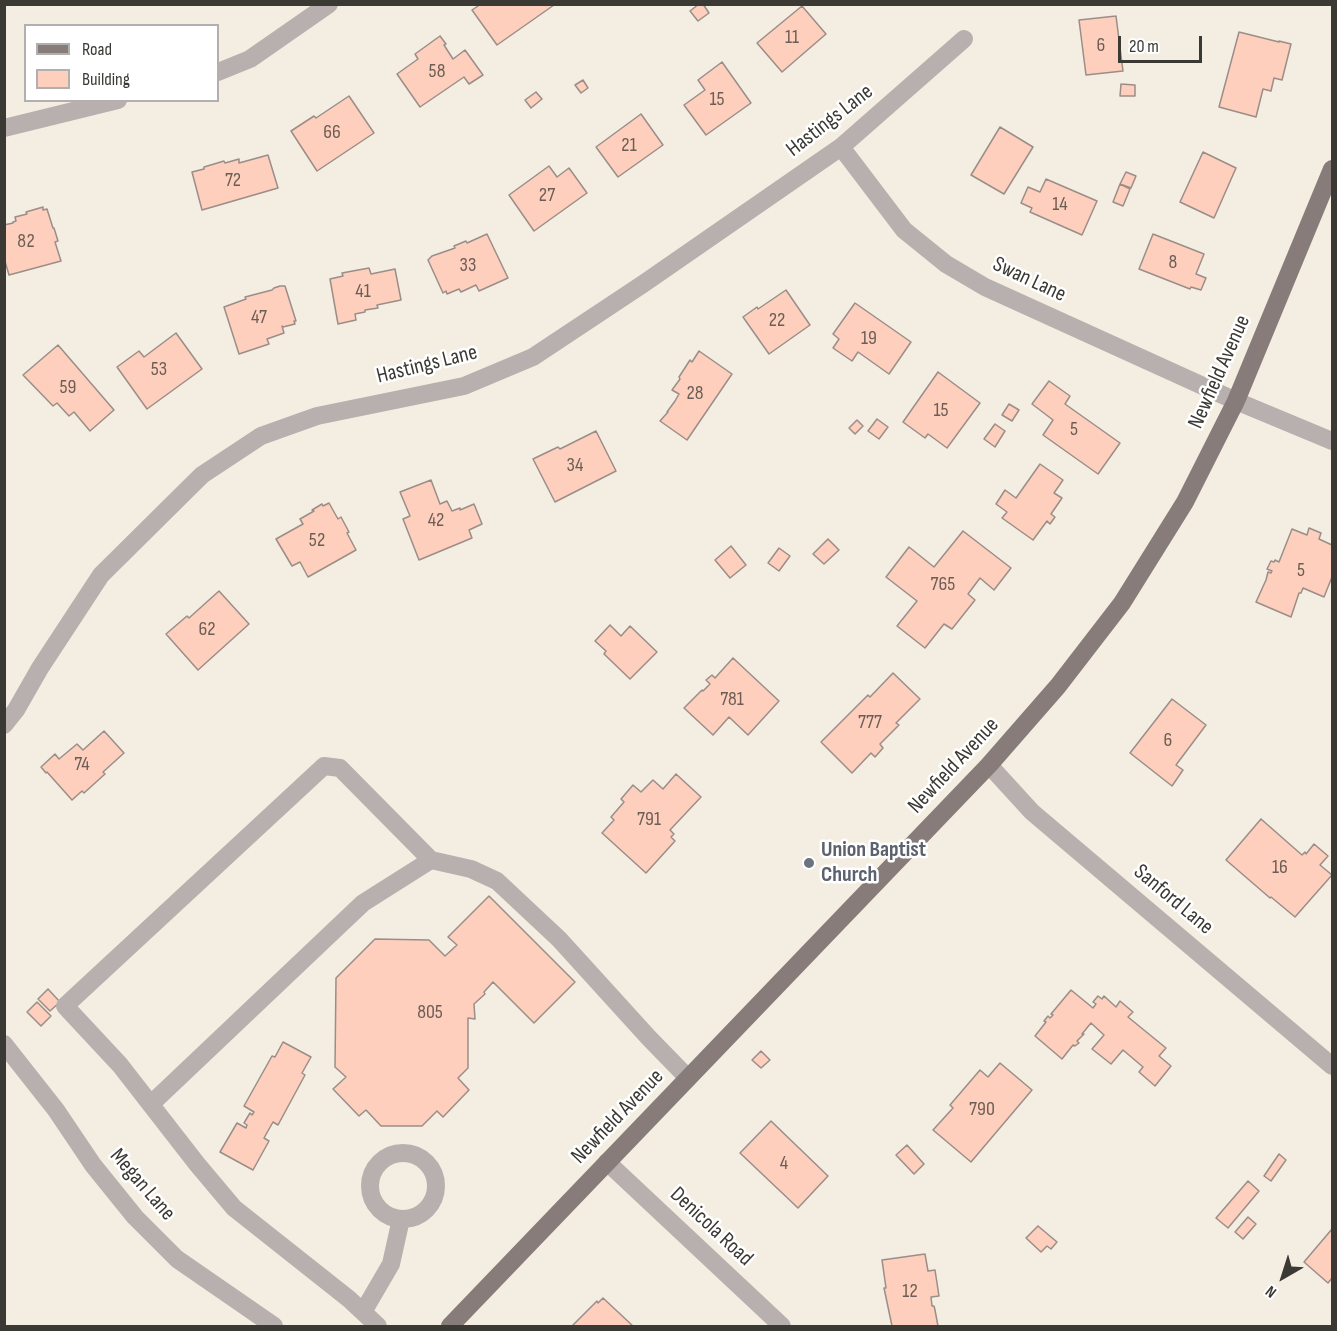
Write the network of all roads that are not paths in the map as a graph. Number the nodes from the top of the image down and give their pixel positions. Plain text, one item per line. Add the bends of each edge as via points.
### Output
1 (329, 4) edge
2 (964, 39) dead end
3 (219, 72) edge
4 (110, 102) edge
5 (4, 128) edge
6 (841, 147) junction
7 (1332, 169) edge
8 (1236, 401) junction
9 (1332, 441) edge
10 (4, 725) edge
11 (989, 765) junction
12 (431, 860) junction
13 (4, 1044) edge
14 (1332, 1066) edge
15 (688, 1078) junction
16 (151, 1104) junction
17 (607, 1162) junction
18 (401, 1219) dead end
19 (363, 1312) junction
20 (274, 1326) edge
21 (378, 1326) edge
22 (450, 1326) edge
23 (782, 1326) edge

1 - 3 street via 250,58
2 - 6 street, Hastings Lane
4 - 5 street
6 - 8 street, Swan Lane via 904,230 946,264 985,287
6 - 10 street, Hastings Lane via 533,357 464,386 317,416 261,436 202,475 101,575
7 - 8 main road, Newfield Avenue
8 - 9 street, Swan Lane
8 - 11 main road, Newfield Avenue via 1185,502 1122,603 1058,686
11 - 14 street, Sanford Lane via 1032,812
11 - 15 main road, Newfield Avenue
12 - 15 street via 496,881 559,939
12 - 16 street via 363,903
12 - 16 street via 340,768 324,766 65,1006
13 - 20 street, Megan Lane via 135,1217 177,1259
15 - 17 main road, Newfield Avenue
16 - 19 street via 234,1208
17 - 22 main road, Newfield Avenue
17 - 23 street, Denicola Road
18 - 19 street via 391,1264
19 - 21 street

